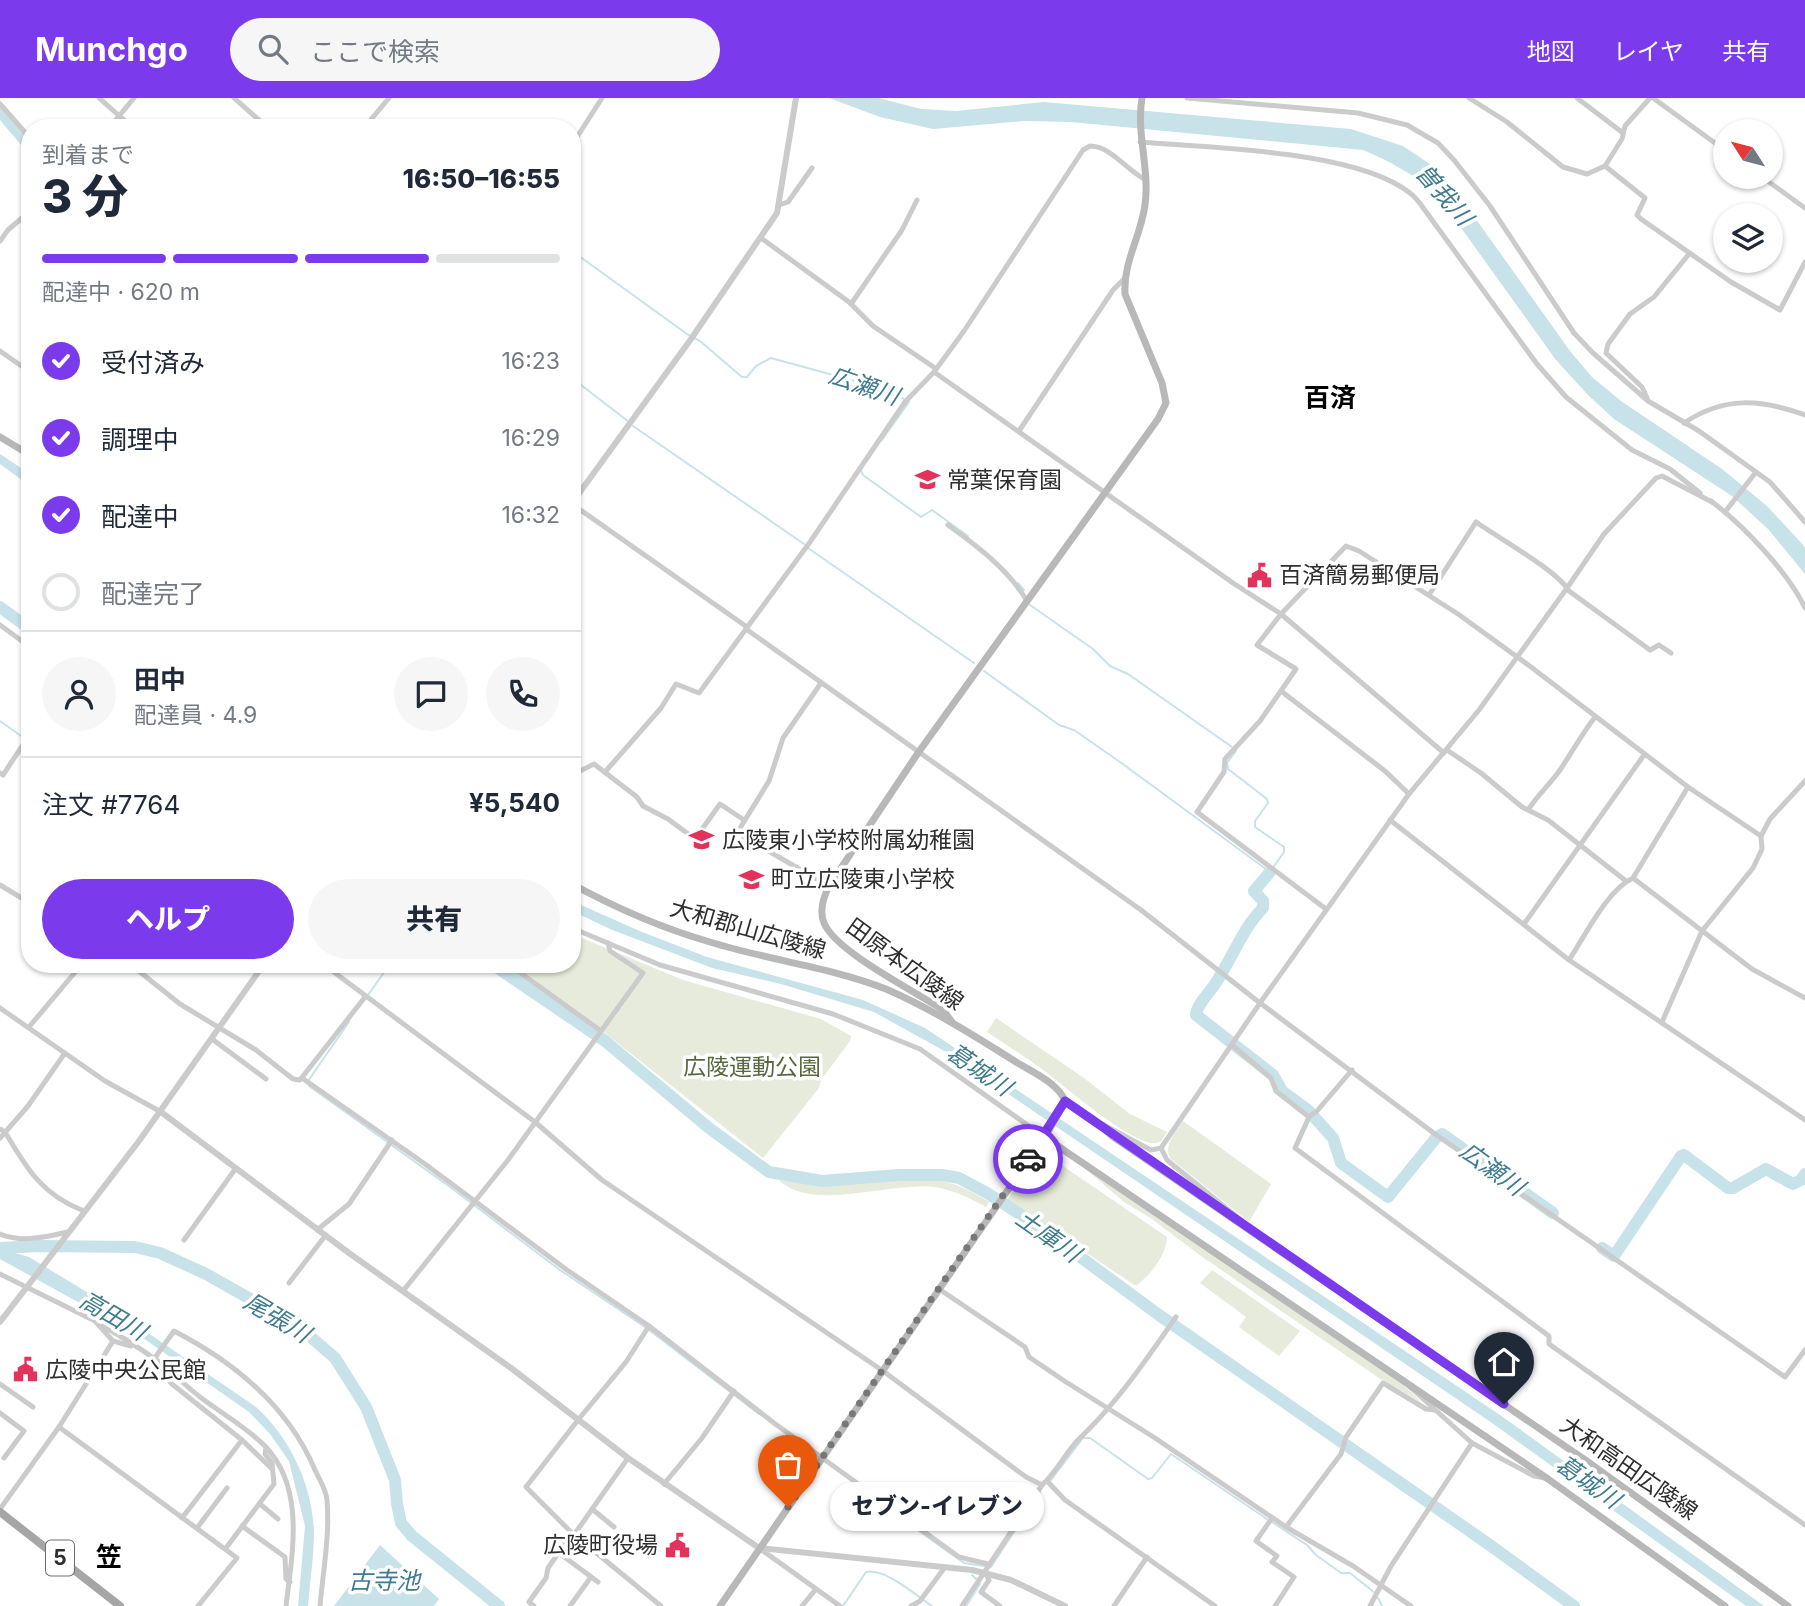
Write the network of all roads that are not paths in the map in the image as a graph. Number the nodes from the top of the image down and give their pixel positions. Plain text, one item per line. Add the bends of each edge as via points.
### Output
1 (99, 98) edge
2 (134, 98) edge
3 (234, 98) edge
4 (389, 98) edge
5 (602, 98) edge
6 (788, 98) edge
7 (1187, 98) edge
8 (1469, 98) edge
9 (1577, 98) edge
10 (1651, 98) edge
11 (1142, 99) edge
12 (796, 100) edge
13 (0, 104) edge
14 (119, 115) junction
15 (116, 119) edge
16 (123, 119) edge
17 (258, 119) edge
18 (372, 119) edge
19 (21, 128) edge
20 (581, 131) edge
21 (1623, 133) junction
22 (1713, 141) edge
23 (1140, 142) junction
24 (1605, 166) junction
25 (812, 169) dead end
26 (1146, 180) junction
27 (1779, 189) edge
28 (916, 200) dead end
29 (779, 205) junction
30 (1805, 208) edge
31 (21, 219) edge
32 (761, 238) junction
33 (0, 241) edge
34 (1689, 254) junction
35 (1805, 262) edge
36 (1124, 279) junction
37 (852, 304) junction
38 (0, 351) edge
39 (21, 366) edge
40 (934, 370) junction
41 (1648, 401) junction
42 (1805, 415) edge
43 (1684, 423) junction
44 (1019, 431) junction
45 (0, 437) edge
46 (21, 450) edge
47 (1754, 474) junction
48 (581, 491) edge
49 (1105, 493) junction
50 (1712, 502) junction
51 (581, 510) edge
52 (1727, 510) junction
53 (1805, 522) edge
54 (948, 525) dead end
55 (1567, 588) junction
56 (1429, 595) junction
57 (1027, 601) junction
58 (1805, 608) edge
59 (1281, 614) junction
60 (0, 625) edge
61 (747, 628) junction
62 (21, 640) edge
63 (1671, 653) dead end
64 (1517, 656) junction
65 (821, 683) junction
66 (1281, 691) junction
67 (1595, 717) junction
68 (21, 749) edge
69 (1445, 751) junction
70 (918, 753) junction
71 (1644, 755) junction
72 (581, 770) edge
73 (605, 772) junction
74 (0, 773) edge
75 (1805, 782) edge
76 (1688, 787) junction
77 (1409, 794) junction
78 (1528, 810) junction
79 (744, 820) junction
80 (1390, 820) junction
81 (1761, 836) junction
82 (1581, 846) junction
83 (1633, 878) junction
84 (1626, 881) junction
85 (0, 885) edge
86 (829, 886) junction
87 (581, 888) edge
88 (21, 898) edge
89 (1326, 909) junction
90 (1524, 924) junction
91 (581, 932) edge
92 (1702, 932) junction
93 (608, 943) junction
94 (1569, 960) junction
95 (74, 973) edge
96 (142, 973) edge
97 (258, 973) edge
98 (334, 973) edge
99 (520, 973) edge
100 (1805, 998) edge
101 (367, 999) junction
102 (1260, 1003) junction
103 (0, 1008) edge
104 (952, 1023) junction
105 (1661, 1023) junction
106 (29, 1027) junction
107 (220, 1027) junction
108 (601, 1031) junction
109 (212, 1039) junction
110 (1232, 1045) junction
111 (65, 1053) junction
112 (1352, 1070) junction
113 (302, 1078) junction
114 (266, 1079) dead end
115 (1065, 1104) junction
116 (160, 1112) junction
117 (1309, 1117) junction
118 (1093, 1119) junction
119 (1805, 1120) edge
120 (536, 1122) junction
121 (3, 1131) edge
122 (1046, 1134) junction
123 (0, 1138) edge
124 (392, 1140) junction
125 (1161, 1148) junction
126 (236, 1168) junction
127 (477, 1201) junction
128 (84, 1211) junction
129 (317, 1230) junction
130 (68, 1232) junction
131 (0, 1234) edge
132 (325, 1236) junction
133 (1262, 1238) junction
134 (184, 1240) dead end
135 (0, 1274) edge
136 (289, 1283) dead end
137 (28, 1286) junction
138 (939, 1289) junction
139 (404, 1291) junction
140 (1176, 1317) dead end
141 (95, 1321) junction
142 (0, 1322) edge
143 (647, 1328) junction
144 (113, 1342) junction
145 (138, 1348) junction
146 (1805, 1350) edge
147 (157, 1359) junction
148 (883, 1371) junction
149 (1405, 1381) junction
150 (0, 1384) edge
151 (732, 1394) junction
152 (33, 1408) dead end
153 (1108, 1409) junction
154 (1435, 1410) junction
155 (0, 1413) edge
156 (578, 1420) junction
157 (59, 1427) junction
158 (242, 1440) junction
159 (1472, 1443) junction
160 (266, 1447) junction
161 (822, 1457) junction
162 (4, 1458) dead end
163 (628, 1458) junction
164 (271, 1468) junction
165 (1548, 1479) junction
166 (664, 1484) junction
167 (1046, 1484) junction
168 (227, 1488) dead end
169 (260, 1504) junction
170 (592, 1509) junction
171 (0, 1510) edge
172 (182, 1518) junction
173 (1272, 1518) junction
174 (278, 1519) dead end
175 (1805, 1523) edge
176 (242, 1526) junction
177 (614, 1527) dead end
178 (1286, 1527) junction
179 (197, 1528) junction
180 (573, 1534) junction
181 (759, 1548) junction
182 (226, 1549) junction
183 (559, 1553) junction
184 (1147, 1558) junction
185 (945, 1567) junction
186 (986, 1569) junction
187 (591, 1577) junction
188 (290, 1582) junction
189 (598, 1582) dead end
190 (1382, 1584) junction
191 (816, 1589) junction
192 (839, 1605) edge
193 (120, 1606) edge
194 (198, 1606) edge
195 (286, 1606) edge
196 (320, 1606) edge
197 (534, 1606) edge
198 (570, 1606) edge
199 (661, 1606) edge
200 (719, 1606) edge
201 (802, 1606) edge
202 (911, 1606) edge
203 (962, 1606) edge
204 (1000, 1606) edge
205 (1065, 1606) edge
206 (1114, 1606) edge
207 (1215, 1606) edge
208 (1275, 1606) edge
209 (1370, 1606) edge
210 (1411, 1606) edge
211 (1725, 1606) edge
212 (1788, 1606) edge

1 - 14 street
2 - 14 street
3 - 17 street
4 - 18 street
5 - 20 street
6 - 12 street
7 - 41 street via 1358,113 1421,131 1438,143 1478,189 1574,333
8 - 24 street via 1563,167 1587,174
9 - 21 street
10 - 21 street
10 - 22 street
11 - 23 main road, 田原本広陵線
12 - 29 street
13 - 19 street
14 - 15 street
14 - 16 street
21 - 24 street
23 - 26 main road, 田原本広陵線
23 - 50 street via 1328,161 1360,168 1410,193 1566,397 1632,450 1670,469
24 - 34 street via 1645,198 1637,215
25 - 29 street via 788,202
26 - 36 main road, 田原本広陵線 via 1145,205
26 - 40 street via 1104,148 1083,150
27 - 30 street
28 - 37 street via 902,230
29 - 32 street
31 - 33 street
32 - 37 street
32 - 48 street
34 - 35 street via 1780,310
34 - 41 street via 1654,297 1630,314 1608,344 1606,353 1642,387
36 - 44 street
36 - 49 main road, 田原本広陵線 via 1129,307 1166,403
37 - 40 street via 873,326
38 - 39 street
40 - 44 street
40 - 61 street via 907,400
41 - 43 street
42 - 43 street via 1772,404 1738,403 1703,410
43 - 47 street
44 - 49 street
45 - 46 main road
47 - 52 street
47 - 53 street via 1770,482
49 - 57 main road, 田原本広陵線
49 - 59 street
50 - 52 street
50 - 55 street via 1656,478 1604,534
51 - 61 street
52 - 58 street via 1773,562
54 - 57 street via 995,562
55 - 56 street via 1476,522
55 - 63 street via 1650,650 1660,645
55 - 64 street
56 - 59 street via 1346,547
56 - 64 street
57 - 70 main road, 田原本広陵線
59 - 66 street via 1257,645 1296,669
59 - 69 street
60 - 62 street
61 - 65 street
61 - 73 street via 699,694 676,684
64 - 67 street
64 - 69 street
65 - 70 street
65 - 79 street via 783,738 769,781
66 - 77 street
66 - 89 street via 1225,759 1224,772 1197,812
67 - 71 street
67 - 78 street
68 - 74 street via 3,775
69 - 77 street
69 - 78 street
70 - 86 main road, 田原本広陵線
70 - 102 street via 1130,902
71 - 76 street
71 - 82 street
72 - 73 street via 594,764
73 - 79 street via 643,806 695,839 720,804
75 - 81 street via 1782,804
76 - 81 street
76 - 83 street
77 - 80 street
78 - 82 street
79 - 86 street via 737,833
80 - 89 street
80 - 90 street
81 - 92 street via 1762,849 1753,868
82 - 84 street
82 - 90 street
83 - 84 street
83 - 92 street
84 - 94 street
85 - 88 street
86 - 104 main road, 田原本広陵線 via 822,906 831,934 943,1010
87 - 104 main road, 大和郡山広陵線 via 710,942 883,988
89 - 102 street
90 - 94 street
91 - 93 street
92 - 100 street via 1752,969
92 - 105 street
93 - 108 street via 610,951 643,973
93 - 122 street via 686,973 833,1014 920,1049
94 - 105 street
95 - 106 street
96 - 107 street via 180,1004
97 - 107 street
98 - 101 street
99 - 108 street
101 - 113 street
101 - 120 street
102 - 110 street
102 - 112 street
103 - 106 street
104 - 115 main road, 田原本広陵線 via 1050,1084
105 - 119 street
106 - 111 street
107 - 109 street
107 - 113 street via 293,1079
108 - 120 street
109 - 114 street
109 - 116 street
110 - 117 street via 1271,1078 1276,1091
110 - 125 street
111 - 116 street
111 - 121 street via 28,1106
112 - 117 street
112 - 146 street via 1435,1134 1785,1377
113 - 124 street
115 - 118 main road, 大和高田広陵線
115 - 122 main road
116 - 126 street
116 - 128 street
117 - 175 street via 1295,1148 1549,1336 1549,1344
118 - 125 street via 1151,1150
118 - 133 main road, 大和高田広陵線
120 - 127 street
120 - 148 street via 603,1180
121 - 123 street
121 - 128 street via 39,1184 67,1205
122 - 138 main road
122 - 149 main road
124 - 127 street
124 - 129 street via 349,1204
125 - 133 street via 1167,1160
126 - 129 street
126 - 134 street
127 - 139 street
127 - 143 street
128 - 130 street
129 - 132 street
130 - 131 street via 19,1239
130 - 137 street
132 - 136 street
132 - 139 street
133 - 212 main road, 大和高田広陵線
135 - 137 street
137 - 141 street
137 - 142 street
138 - 148 main road
138 - 153 street
139 - 156 street
140 - 153 street
141 - 144 street
141 - 145 street
143 - 151 street
143 - 156 street via 626,1362
144 - 145 street
144 - 157 street
145 - 147 street
147 - 158 street via 172,1384
147 - 160 street
147 - 196 street via 174,1331 251,1381 303,1442 327,1497
148 - 161 main road
148 - 167 street via 1026,1477
149 - 154 street
149 - 165 main road
150 - 152 street
151 - 161 street
151 - 166 street
153 - 167 street
153 - 173 street
154 - 159 street
154 - 178 street via 1383,1383 1346,1437 1341,1454
155 - 162 street via 24,1431
156 - 163 street
156 - 180 street via 526,1487
157 - 171 street
157 - 172 street
158 - 164 street
158 - 172 street
159 - 165 street
159 - 190 street
160 - 164 street
160 - 188 street via 281,1472 292,1506
161 - 181 main road
161 - 186 street via 959,1557
163 - 166 street
163 - 170 street
164 - 169 street via 274,1484
165 - 211 main road
166 - 181 street
167 - 184 street
167 - 186 street
168 - 179 street
169 - 174 street
169 - 176 street
170 - 177 street
170 - 180 street
171 - 193 main road, 5
172 - 179 street
173 - 178 street
173 - 208 street via 1256,1541 1277,1556 1272,1562 1294,1577
176 - 182 street
176 - 188 street via 285,1557
178 - 190 street
179 - 182 street
180 - 183 street
180 - 199 street
181 - 185 street
181 - 191 street
181 - 200 main road
182 - 194 street via 237,1558
183 - 187 street
183 - 197 street via 528,1602
184 - 206 street
184 - 207 street
185 - 186 street
185 - 202 street
186 - 203 street
186 - 204 street via 989,1580 981,1592
186 - 205 street
187 - 189 street
187 - 198 street
188 - 195 street
190 - 209 street
190 - 210 street
191 - 192 street
191 - 201 street

